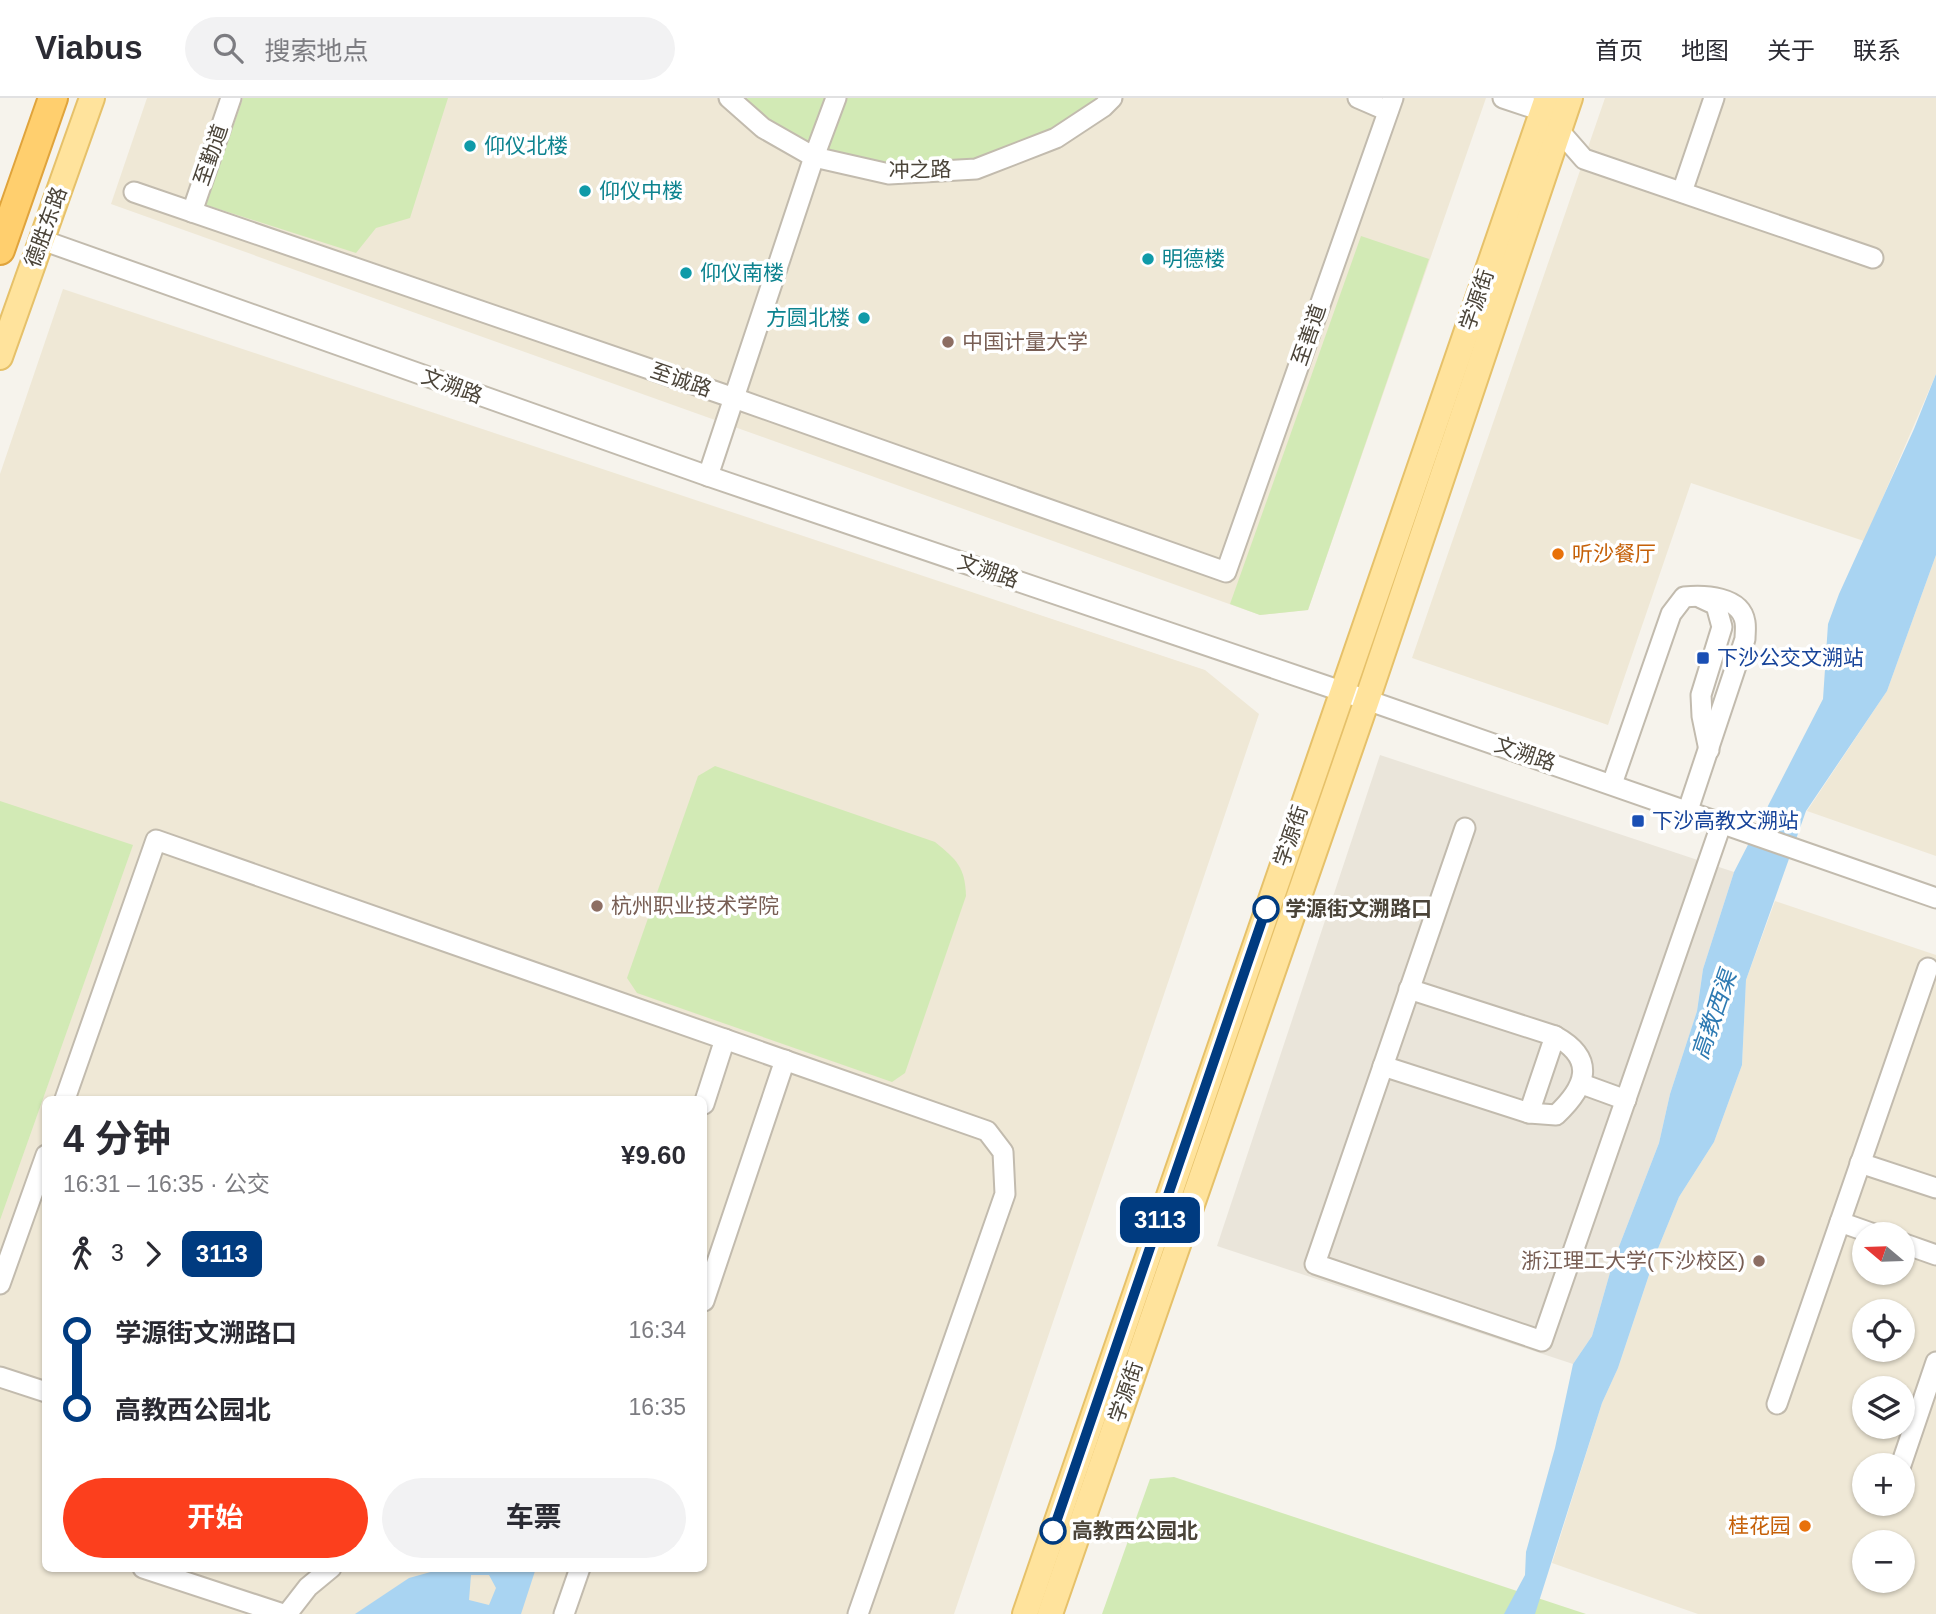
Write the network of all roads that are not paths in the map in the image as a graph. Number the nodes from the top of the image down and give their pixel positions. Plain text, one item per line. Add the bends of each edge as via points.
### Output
1 (53, 98) edge
2 (92, 98) edge
3 (231, 98) edge
4 (729, 98) edge
5 (836, 98) edge
6 (1112, 98) edge
7 (1358, 98) edge
8 (1503, 98) edge
9 (1570, 98) edge
10 (1714, 98) edge
11 (1391, 104) edge
12 (1544, 105) edge
13 (1559, 131) junction
14 (814, 157) junction
15 (134, 192) dead end
16 (1682, 192) junction
17 (192, 212) junction
18 (42, 240) junction
19 (0, 250) edge
20 (1873, 258) dead end
21 (0, 357) edge
22 (734, 398) junction
23 (708, 476) junction
24 (1226, 572) joint
25 (1341, 691) junction
26 (1367, 700) junction
27 (1612, 784) junction
28 (1688, 810) junction
29 (1722, 822) junction
30 (1465, 828) dead end
31 (1936, 898) edge
32 (1928, 968) dead end
33 (1409, 989) junction
34 (1555, 1036) junction
35 (725, 1040) junction
36 (785, 1060) junction
37 (1382, 1066) junction
38 (1581, 1084) junction
39 (66, 1096) edge
40 (707, 1096) edge
41 (1626, 1100) junction
42 (1529, 1113) junction
43 (1860, 1163) junction
44 (42, 1166) edge
45 (1936, 1188) edge
46 (1840, 1222) junction
47 (1852, 1226) edge
48 (1915, 1248) edge
49 (1936, 1255) edge
50 (0, 1284) edge
51 (707, 1292) edge
52 (1936, 1362) edge
53 (0, 1377) edge
54 (42, 1391) edge
55 (1777, 1404) dead end
56 (1905, 1453) edge
57 (156, 1572) edge
58 (326, 1572) edge
59 (578, 1572) edge
60 (285, 1614) edge
61 (564, 1614) edge
62 (858, 1614) edge
63 (1025, 1614) edge
64 (1050, 1614) edge

1 - 19 highway
2 - 18 main road, 德胜东路
3 - 17 street, 至勤道
4 - 14 street, 冲之路 via 763,128
5 - 14 street
6 - 14 street, 冲之路 via 1056,138 975,169 889,174
7 - 11 street
8 - 12 street
9 - 13 main road, 学源街
10 - 16 street
11 - 24 street, 至善道
12 - 13 street
12 - 25 main road, 学源街
13 - 16 street via 1584,159
13 - 26 main road, 学源街
14 - 22 street
15 - 17 street, 至诚路
16 - 20 street
17 - 22 street, 至诚路
18 - 21 main road, 德胜东路
18 - 23 street, 文溯路
22 - 23 street
22 - 24 street, 至诚路
23 - 25 street, 文溯路
25 - 26 street, 文溯路
25 - 63 main road, 学源街
26 - 27 street, 文溯路
26 - 64 main road, 学源街
27 - 28 street, 文溯路
27 - 28 street via 1671,614 1684,597 1696,596 1716,605 1722,627 1701,695 1710,751
28 - 29 street, 文溯路
29 - 31 street, 文溯路
29 - 41 street
30 - 33 street
32 - 43 street
33 - 34 street
33 - 37 street
34 - 38 street via 1583,1060
34 - 42 street
35 - 36 street
35 - 39 street via 156,840
35 - 40 street
36 - 51 street
36 - 62 street via 987,1131 1003,1152 1005,1194
37 - 41 street via 1315,1264 1542,1341
37 - 42 street
38 - 41 street
38 - 42 street via 1556,1115
43 - 45 street
43 - 46 street
44 - 50 street
46 - 47 street
46 - 55 street
48 - 49 street
52 - 56 street
53 - 54 street
57 - 60 street
58 - 60 street
59 - 61 street

